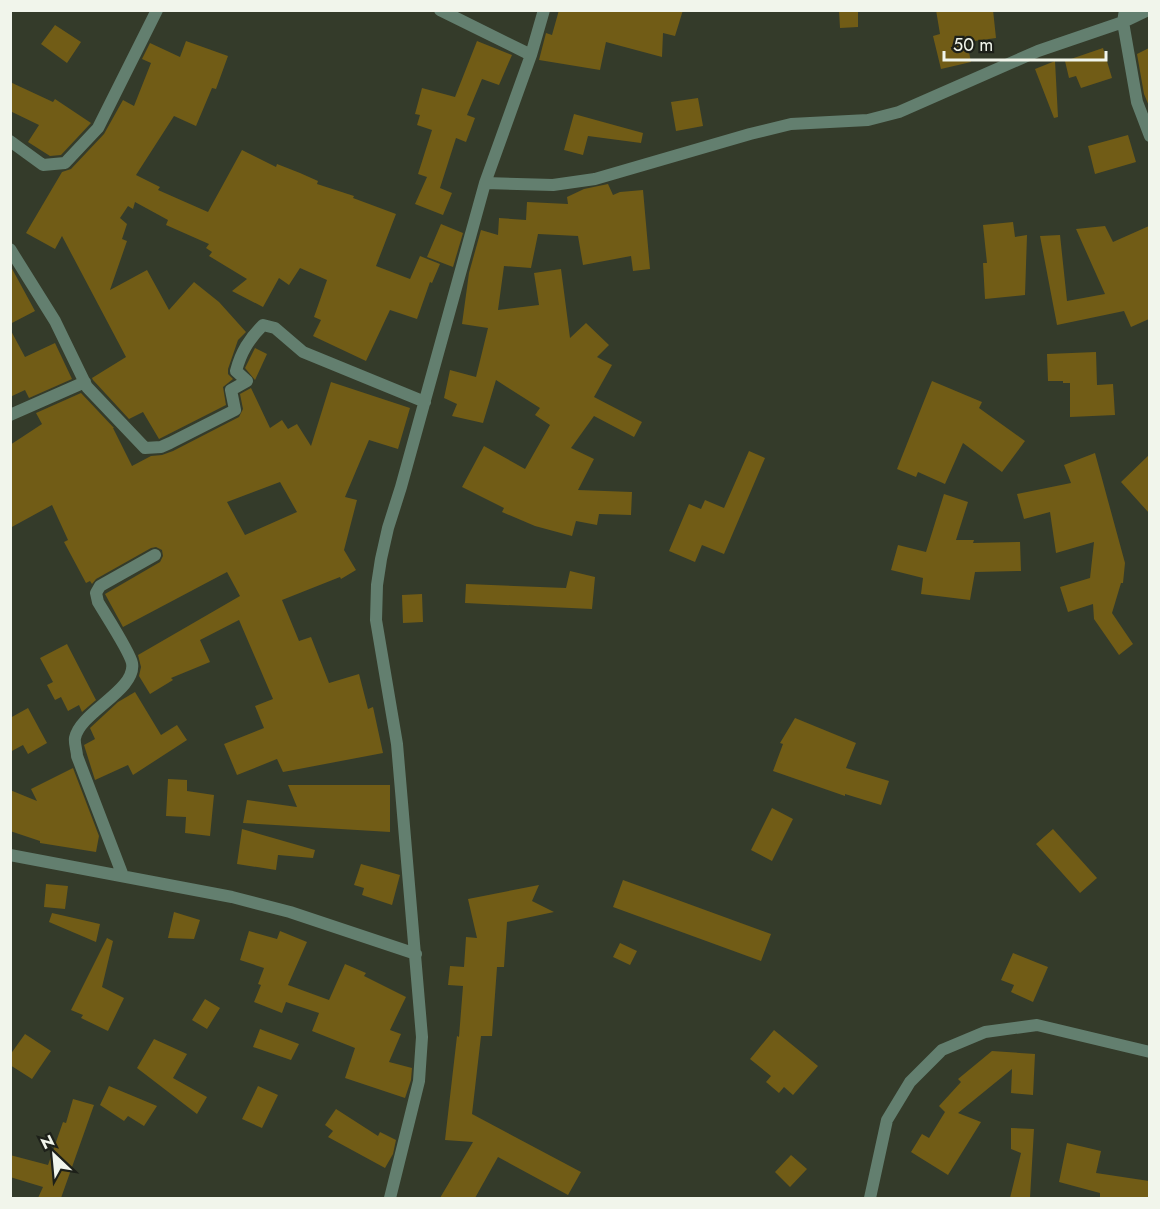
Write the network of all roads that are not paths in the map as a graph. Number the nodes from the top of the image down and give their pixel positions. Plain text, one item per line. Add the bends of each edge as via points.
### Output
1 (158, 10) edge
2 (440, 10) edge
3 (544, 10) edge
4 (1148, 10) edge
5 (1124, 16) edge
6 (531, 55) junction
7 (1149, 136) edge
8 (10, 141) edge
9 (485, 183) junction
10 (10, 249) edge
11 (85, 382) junction
12 (425, 402) junction
13 (10, 415) edge
14 (155, 555) dead end
15 (10, 855) edge
16 (123, 876) junction
17 (416, 954) junction
18 (1149, 1052) edge
19 (390, 1198) edge
20 (870, 1198) edge

1 - 8 street via 98,128 65,163 43,165
2 - 6 street
3 - 6 street
4 - 5 street
5 - 7 street via 1137,102
5 - 9 street via 899,112 834,123 790,124 595,179 553,185
6 - 9 street
9 - 12 street
10 - 11 street via 55,321
11 - 12 street via 140,444 145,448 160,447 235,410 231,390 247,381 236,371 240,355 263,325 275,328 303,352
11 - 13 street
12 - 17 street via 386,538 377,585 376,620 397,744
14 - 16 street via 100,586 96,593 132,662 132,673 82,726 75,739 77,756
15 - 16 street
16 - 17 street via 290,912
17 - 19 street via 422,1037 419,1081
18 - 20 street via 1037,1025 986,1032 942,1050 910,1082 887,1120

